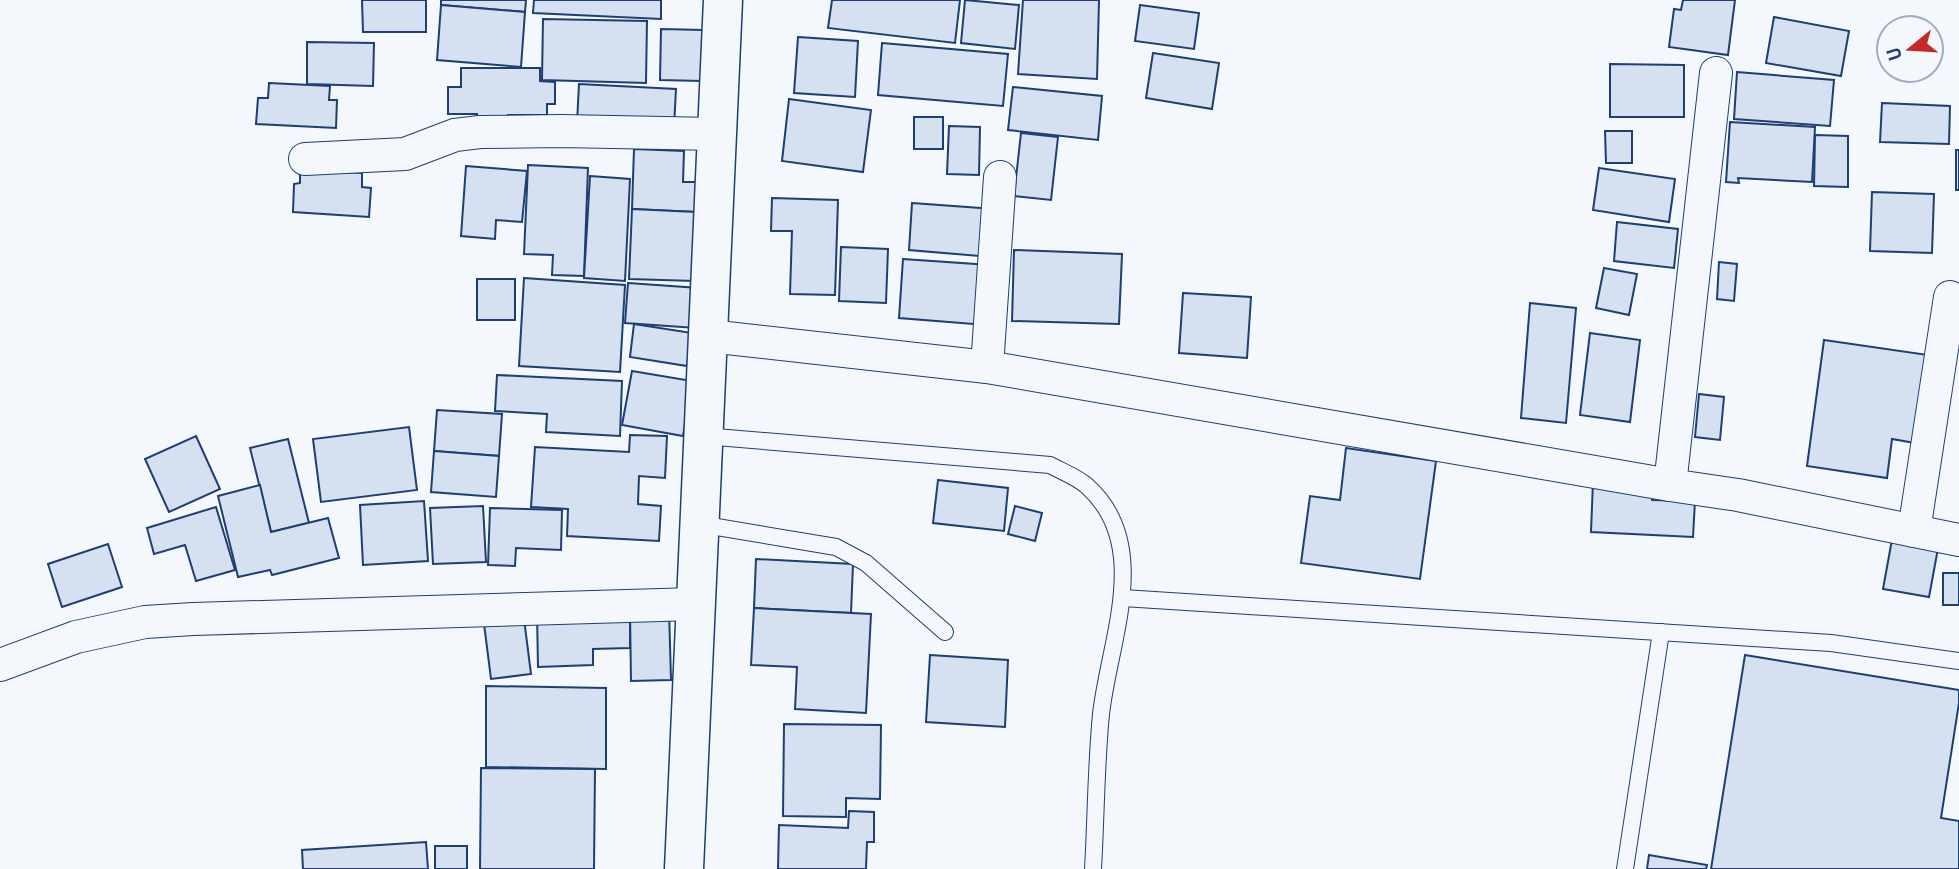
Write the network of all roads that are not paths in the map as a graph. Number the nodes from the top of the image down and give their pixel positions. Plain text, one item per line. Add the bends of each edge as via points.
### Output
1 (723, 0) edge
2 (1716, 73) dead end
3 (716, 134) junction
4 (305, 159) dead end
5 (1000, 177) dead end
6 (1950, 297) dead end
7 (709, 336) junction
8 (987, 368) junction
9 (703, 436) junction
10 (1670, 485) junction
11 (699, 524) junction
12 (1914, 531) junction
13 (1959, 540) edge
14 (1123, 598) junction
15 (695, 604) junction
16 (944, 632) dead end
17 (1661, 632) junction
18 (1959, 661) edge
19 (0, 665) edge
20 (684, 869) edge
21 (1093, 869) edge
22 (1625, 869) edge

1 - 3 main road
2 - 10 street
3 - 4 street via 480,132 455,135 405,154
3 - 7 main road
5 - 8 street
6 - 12 street
7 - 8 street
7 - 9 main road
8 - 10 street
9 - 11 main road
9 - 14 lane via 1050,465 1086,484 1108,509 1121,550
10 - 12 street
11 - 15 main road
11 - 16 lane via 836,547 866,563
12 - 13 street
14 - 17 lane
14 - 21 lane via 1101,713
15 - 19 street via 145,622 76,637
15 - 20 main road
17 - 18 lane via 1831,643
17 - 22 lane

